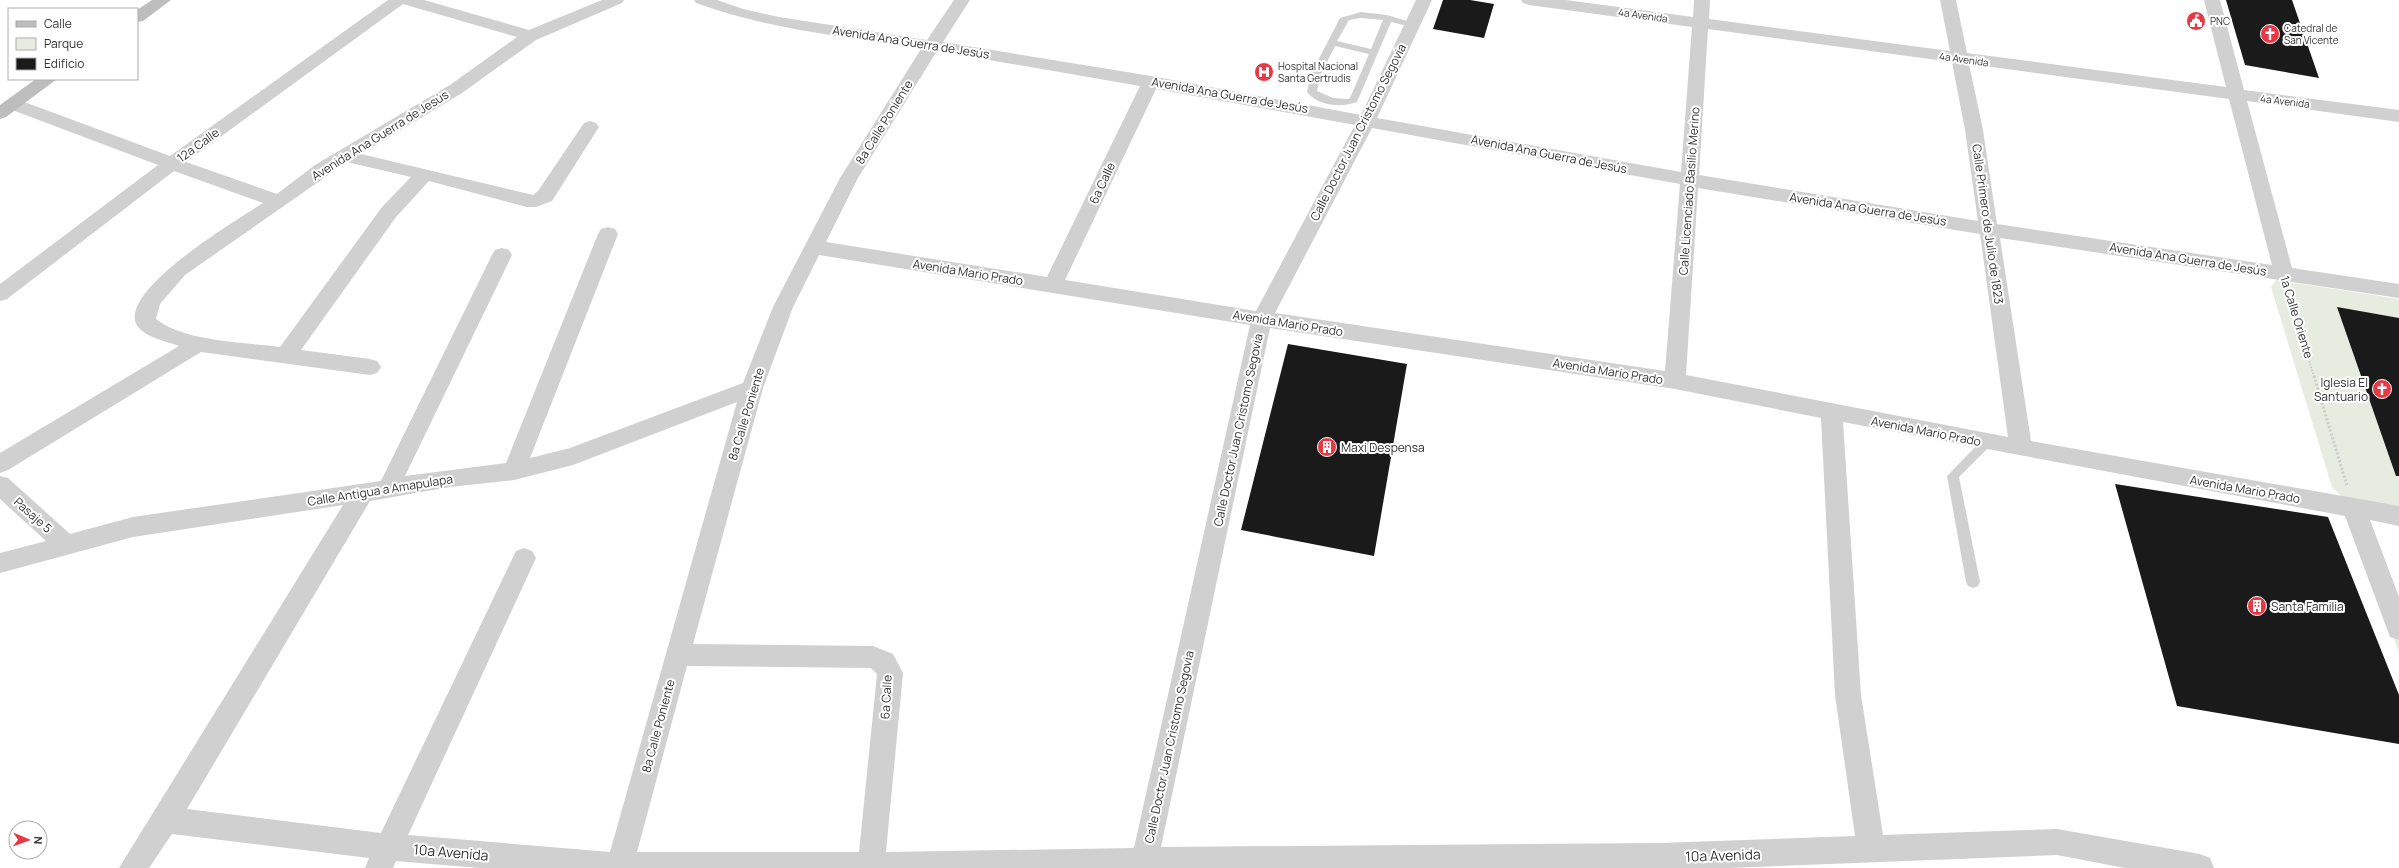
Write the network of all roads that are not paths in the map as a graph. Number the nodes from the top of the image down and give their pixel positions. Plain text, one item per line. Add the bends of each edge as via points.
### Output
1 (163, 0) edge
2 (399, 0) edge
3 (406, 0) edge
4 (616, 0) edge
5 (702, 0) edge
6 (962, 0) edge
7 (1424, 0) edge
8 (1529, 0) edge
9 (1702, 0) edge
10 (1948, 0) edge
11 (2212, 0) edge
12 (138, 17) edge
13 (1388, 19) junction
14 (1701, 23) junction
15 (1412, 24) junction
16 (530, 36) junction
17 (1332, 43) junction
18 (934, 44) junction
19 (1374, 52) junction
20 (1958, 59) junction
21 (47, 80) edge
22 (1150, 81) junction
23 (2236, 95) junction
24 (7, 108) edge
25 (2399, 116) edge
26 (1367, 120) junction
27 (590, 127) dead end
28 (345, 156) junction
29 (172, 164) junction
30 (425, 174) junction
31 (1689, 180) junction
32 (279, 202) junction
33 (1989, 229) junction
34 (608, 234) dead end
35 (813, 247) junction
36 (502, 255) dead end
37 (2284, 274) junction
38 (1053, 285) junction
39 (2399, 291) edge
40 (0, 294) edge
41 (1262, 319) junction
42 (198, 344) junction
43 (285, 356) junction
44 (370, 367) dead end
45 (1675, 381) junction
46 (752, 388) junction
47 (1832, 413) junction
48 (1987, 442) junction
49 (2021, 448) junction
50 (0, 464) edge
51 (514, 471) junction
52 (0, 485) edge
53 (388, 489) junction
54 (363, 493) junction
55 (2354, 508) junction
56 (2399, 516) edge
57 (66, 545) junction
58 (524, 558) dead end
59 (0, 563) edge
60 (1973, 582) dead end
61 (2399, 629) edge
62 (677, 655) junction
63 (166, 820) junction
64 (1871, 849) junction
65 (384, 858) edge
66 (1660, 862) edge
67 (1516, 863) edge
68 (1144, 864) edge
69 (1340, 864) edge
70 (619, 867) edge
71 (871, 867) edge
72 (132, 868) edge
73 (2200, 868) edge

1 - 12 main road
2 - 29 street, 12a Calle
3 - 16 street
4 - 16 street, Avenida Ana Guerra de Jesús
5 - 18 street, Avenida Ana Guerra de Jesús via 738,13 779,22
6 - 18 street, 8a Calle Poniente
7 - 15 street, Calle Doctor Juan Cristomo Segovia
8 - 14 street, 4a Avenida
9 - 14 street, Calle Licenciado Basilio Merino
10 - 20 street, Calle Primero de Julio de 1823
11 - 23 street, 1a Calle Oriente
13 - 15 lane
13 - 17 lane via 1366,14 1345,18
13 - 19 lane
14 - 20 street, 4a Avenida
14 - 31 street, Calle Licenciado Basilio Merino
15 - 26 street, Calle Doctor Juan Cristomo Segovia
16 - 28 street, Avenida Ana Guerra de Jesús via 456,89
17 - 19 lane
17 - 19 lane via 1312,86 1312,92 1324,99 1349,102 1354,100
18 - 22 street, Avenida Ana Guerra de Jesús
18 - 35 street, 8a Calle Poniente via 889,111 849,178
20 - 23 street, 4a Avenida
20 - 33 street, Calle Primero de Julio de 1823 via 1974,130
21 - 24 main road
22 - 26 street, Avenida Ana Guerra de Jesús
22 - 38 street, 6a Calle
23 - 25 street, 4a Avenida
23 - 37 street, 1a Calle Oriente
24 - 29 street
26 - 31 street, Avenida Ana Guerra de Jesús
26 - 41 street, Calle Doctor Juan Cristomo Segovia
27 - 30 street via 545,196 536,201 527,201
28 - 30 street
28 - 32 street, Avenida Ana Guerra de Jesús via 322,169
29 - 32 street
29 - 40 street, 12a Calle
30 - 43 street via 389,212
31 - 33 street, Avenida Ana Guerra de Jesús
31 - 45 street, Calle Licenciado Basilio Merino
32 - 42 street, Avenida Ana Guerra de Jesús via 178,270 163,285 146,312 146,322 156,330
33 - 37 street, Avenida Ana Guerra de Jesús
33 - 49 street, Calle Primero de Julio de 1823
34 - 51 street
35 - 38 street, Avenida Mario Prado
35 - 46 street, 8a Calle Poniente via 783,307
36 - 53 street
37 - 39 street, Avenida Ana Guerra de Jesús
38 - 41 street, Avenida Mario Prado
41 - 45 street, Avenida Mario Prado
41 - 68 street, Calle Doctor Juan Cristomo Segovia
42 - 43 street
42 - 50 street
43 - 44 street
45 - 47 street, Avenida Mario Prado
46 - 51 street, Calle Antigua a Amapulapa via 573,456
46 - 62 street, 8a Calle Poniente
47 - 48 street, Avenida Mario Prado
47 - 64 street via 1848,696
48 - 49 street, Avenida Mario Prado
48 - 60 lane via 1953,476
49 - 55 street, Avenida Mario Prado
51 - 53 street, Calle Antigua a Amapulapa via 450,478
52 - 57 street, Pasaje 5
53 - 54 street, Calle Antigua a Amapulapa
54 - 57 street, Calle Antigua a Amapulapa via 133,527
54 - 63 street
55 - 56 street, Avenida Mario Prado
55 - 61 street
57 - 59 street, Calle Antigua a Amapulapa
58 - 65 street
62 - 70 street, 8a Calle Poniente
62 - 71 street, 6a Calle via 873,657 884,662 890,673
63 - 65 street, 10a Avenida
63 - 72 street
64 - 66 street, 10a Avenida
64 - 73 street, 10a Avenida via 2057,842
65 - 70 street, 10a Avenida
66 - 67 street, 10a Avenida
67 - 69 street, 10a Avenida
68 - 69 street, 10a Avenida
68 - 71 street, 10a Avenida
70 - 71 street, 10a Avenida

